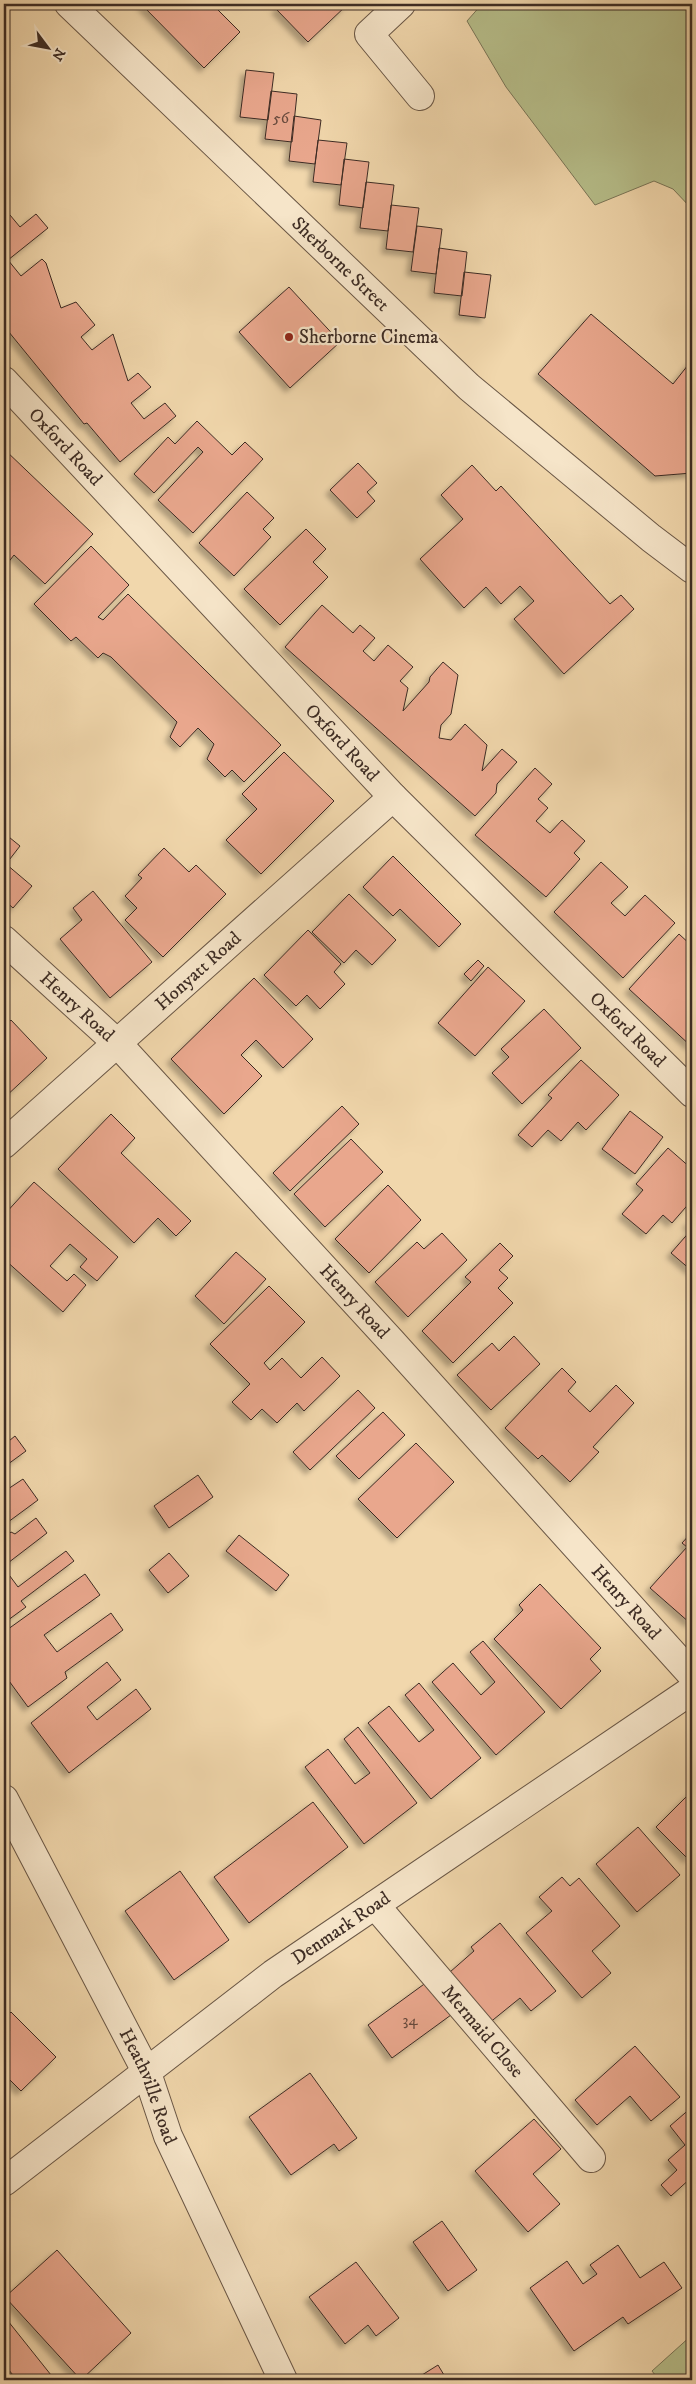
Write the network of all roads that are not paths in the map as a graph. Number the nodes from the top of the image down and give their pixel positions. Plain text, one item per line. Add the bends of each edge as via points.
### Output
1 (69, 4) edge
2 (401, 4) edge
3 (420, 96) dead end
4 (4, 381) edge
5 (692, 569) edge
6 (393, 797) junction
7 (4, 940) edge
8 (117, 1043) junction
9 (692, 1093) edge
10 (4, 1144) edge
11 (692, 1675) edge
12 (692, 1690) edge
13 (4, 1799) edge
14 (375, 1905) junction
15 (147, 2073) junction
16 (590, 2158) dead end
17 (4, 2182) edge
18 (283, 2380) edge

1 - 5 street, Sherborne Street via 469,387
2 - 3 street via 369,34
4 - 6 street, Oxford Road
6 - 8 street, Honyatt Road
6 - 9 street, Oxford Road
7 - 8 street, Henry Road
8 - 10 street, Honyatt Road
8 - 11 street, Henry Road
12 - 14 street, Denmark Road
13 - 15 street, Heathville Road
14 - 15 street, Denmark Road via 273,1974
14 - 16 street, Mermaid Close
15 - 17 street, Denmark Road
15 - 18 street, Heathville Road via 168,2136

